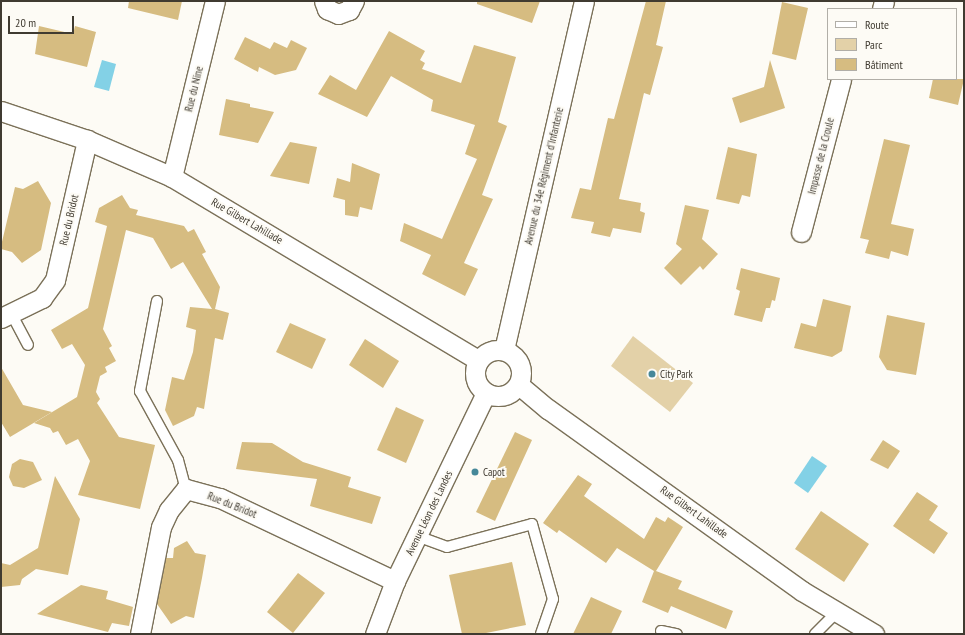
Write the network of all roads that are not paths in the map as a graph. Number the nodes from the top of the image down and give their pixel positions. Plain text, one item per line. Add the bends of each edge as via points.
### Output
1 (215, 1) edge
2 (324, 1) edge
3 (354, 1) edge
4 (584, 1) edge
5 (841, 80) edge
6 (1, 111) edge
7 (87, 140) junction
8 (172, 177) junction
9 (802, 232) dead end
10 (157, 301) dead end
11 (6, 316) edge
12 (28, 345) dead end
13 (504, 350) junction
14 (478, 360) junction
15 (518, 385) junction
16 (486, 394) junction
17 (186, 489) junction
18 (417, 536) junction
19 (395, 581) junction
20 (837, 612) junction
21 (661, 631) dead end
22 (140, 634) edge
23 (375, 634) edge
24 (541, 634) edge
25 (677, 634) edge
26 (815, 634) edge
27 (874, 634) edge

1 - 8 street, Rue du Nine
2 - 3 street via 327,9 338,14 349,10
4 - 13 street, Avenue du 34e Régiment d'Infanterie
5 - 9 street, Impasse de la Croule
6 - 7 street, Rue Gilbert Lahillade
7 - 8 street, Rue Gilbert Lahillade
7 - 11 street, Rue du Bridot via 55,280 42,298
8 - 14 street, Rue Gilbert Lahillade
10 - 17 lane via 140,391 178,460
11 - 12 lane
13 - 14 street via 490,352
13 - 15 street via 520,364 521,378
14 - 16 street via 475,378
15 - 16 street via 501,397
15 - 20 street, Rue Gilbert Lahillade via 802,591
16 - 18 street, Avenue Léon des Landes
17 - 19 street, Rue du Bridot via 220,498
17 - 22 street via 169,510 161,527
18 - 19 street, Avenue Léon des Landes
18 - 24 lane via 447,547 532,524 553,599
19 - 23 street, Avenue Léon des Landes
20 - 26 lane
20 - 27 street, Rue Gilbert Lahillade
21 - 25 lane

